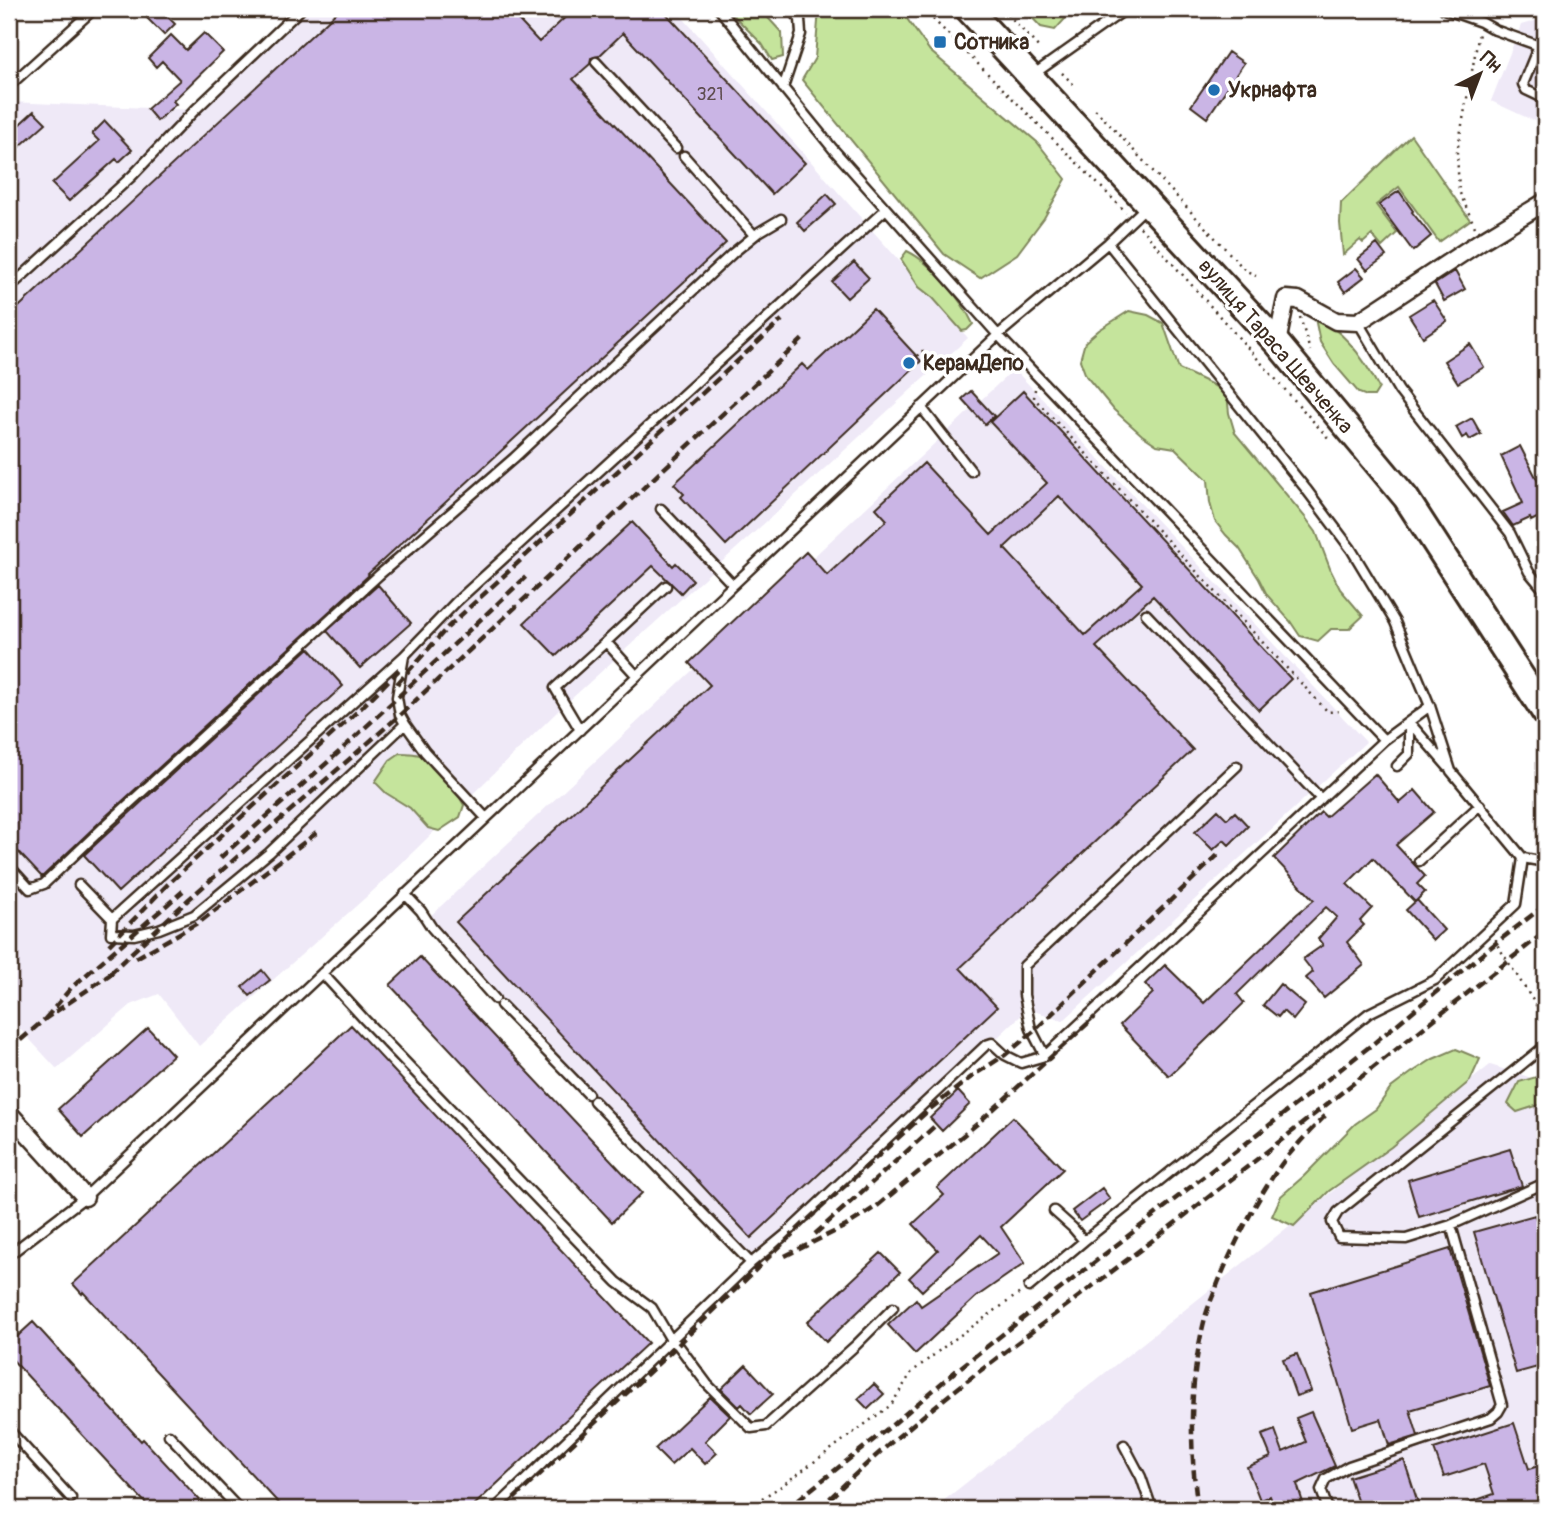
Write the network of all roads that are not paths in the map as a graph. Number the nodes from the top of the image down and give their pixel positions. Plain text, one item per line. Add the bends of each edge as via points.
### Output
1 (94, 9) edge
2 (301, 9) edge
3 (719, 9) edge
4 (791, 9) edge
5 (968, 9) edge
6 (1125, 9) edge
7 (1444, 9) edge
8 (1545, 35) edge
9 (1542, 47) edge
10 (596, 62) dead end
11 (1031, 76) junction
12 (9, 86) edge
13 (783, 88) junction
14 (1545, 99) edge
15 (677, 148) dead end
16 (684, 156) dead end
17 (1545, 202) edge
18 (886, 209) junction
19 (1141, 212) junction
20 (781, 219) dead end
21 (754, 235) junction
22 (1108, 243) junction
23 (9, 289) edge
24 (1358, 322) junction
25 (998, 335) junction
26 (1277, 343) junction
27 (921, 407) junction
28 (971, 471) dead end
29 (662, 509) dead end
30 (733, 585) junction
31 (666, 586) dead end
32 (1545, 591) edge
33 (1146, 614) dead end
34 (606, 642) junction
35 (404, 656) junction
36 (637, 676) junction
37 (1430, 706) junction
38 (1545, 713) edge
39 (1409, 722) junction
40 (405, 724) junction
41 (580, 730) junction
42 (1384, 740) junction
43 (1237, 766) dead end
44 (1396, 766) dead end
45 (1451, 771) junction
46 (1321, 799) junction
47 (1480, 805) junction
48 (486, 818) junction
49 (1523, 858) junction
50 (1419, 861) dead end
51 (1545, 862) edge
52 (9, 866) edge
53 (79, 885) dead end
54 (405, 894) junction
55 (112, 919) junction
56 (322, 973) junction
57 (1545, 1049) edge
58 (1045, 1056) junction
59 (9, 1113) edge
60 (1545, 1183) edge
61 (85, 1197) junction
62 (1054, 1211) dead end
63 (1451, 1225) junction
64 (1084, 1241) junction
65 (9, 1255) edge
66 (751, 1263) junction
67 (1029, 1287) road end
68 (892, 1308) dead end
69 (671, 1340) junction
70 (9, 1430) edge
71 (169, 1435) dead end
72 (1124, 1445) dead end
73 (71, 1498) dead end
74 (239, 1509) edge
75 (495, 1509) edge
76 (1152, 1509) edge
77 (1328, 1509) edge

1 - 12 lane
2 - 23 lane via 132,176
3 - 13 lane
4 - 13 lane via 800,19 801,34
5 - 11 main road, вулиця Тараса Шевченка
6 - 11 lane
7 - 9 lane
8 - 9 lane
9 - 14 lane via 1522,84
10 - 15 lane
11 - 19 main road, вулиця Тараса Шевченка
13 - 18 lane
16 - 21 lane
17 - 24 street
18 - 25 lane
18 - 35 lane via 456,602
19 - 22 lane
19 - 26 main road, вулиця Тараса Шевченка
20 - 21 lane
21 - 52 lane via 44,884 30,889
22 - 25 lane
22 - 37 lane via 1351,549 1395,622
24 - 26 street via 1336,321 1298,300 1286,299
24 - 32 lane via 1399,391 1510,533 1529,572
25 - 27 lane
25 - 42 lane
26 - 38 main road, вулиця Тараса Шевченка via 1406,498
27 - 28 lane
27 - 30 lane
29 - 30 lane
30 - 36 lane
31 - 34 lane
33 - 46 lane
34 - 36 lane
34 - 41 lane via 555,688
35 - 40 lane via 397,697
35 - 55 lane
36 - 41 lane
37 - 39 lane
37 - 45 lane
39 - 42 lane
39 - 44 lane via 1409,754
39 - 45 lane
40 - 48 lane
40 - 55 lane via 269,853 194,915 134,935 111,934
41 - 48 lane
42 - 46 lane
43 - 58 lane via 1024,966 1031,1029
45 - 47 lane
46 - 58 lane
47 - 49 lane
47 - 50 lane
48 - 54 lane
49 - 51 lane
49 - 64 lane via 1516,904 1435,980 1369,1013
53 - 55 lane
54 - 56 lane
54 - 66 lane via 498,1002
56 - 61 lane
56 - 69 lane via 617,1282 652,1308
57 - 63 lane via 1338,1212 1332,1222 1339,1237 1406,1239
58 - 66 lane via 1021,1063 992,1043 986,1045
59 - 61 street
60 - 63 lane
61 - 65 lane
62 - 64 lane
63 - 77 lane via 1502,1405 1491,1418 1349,1466 1326,1479 1321,1490
64 - 67 lane
66 - 69 lane
68 - 69 lane via 765,1426 751,1428
69 - 75 lane
70 - 73 lane
71 - 74 lane
72 - 76 lane

